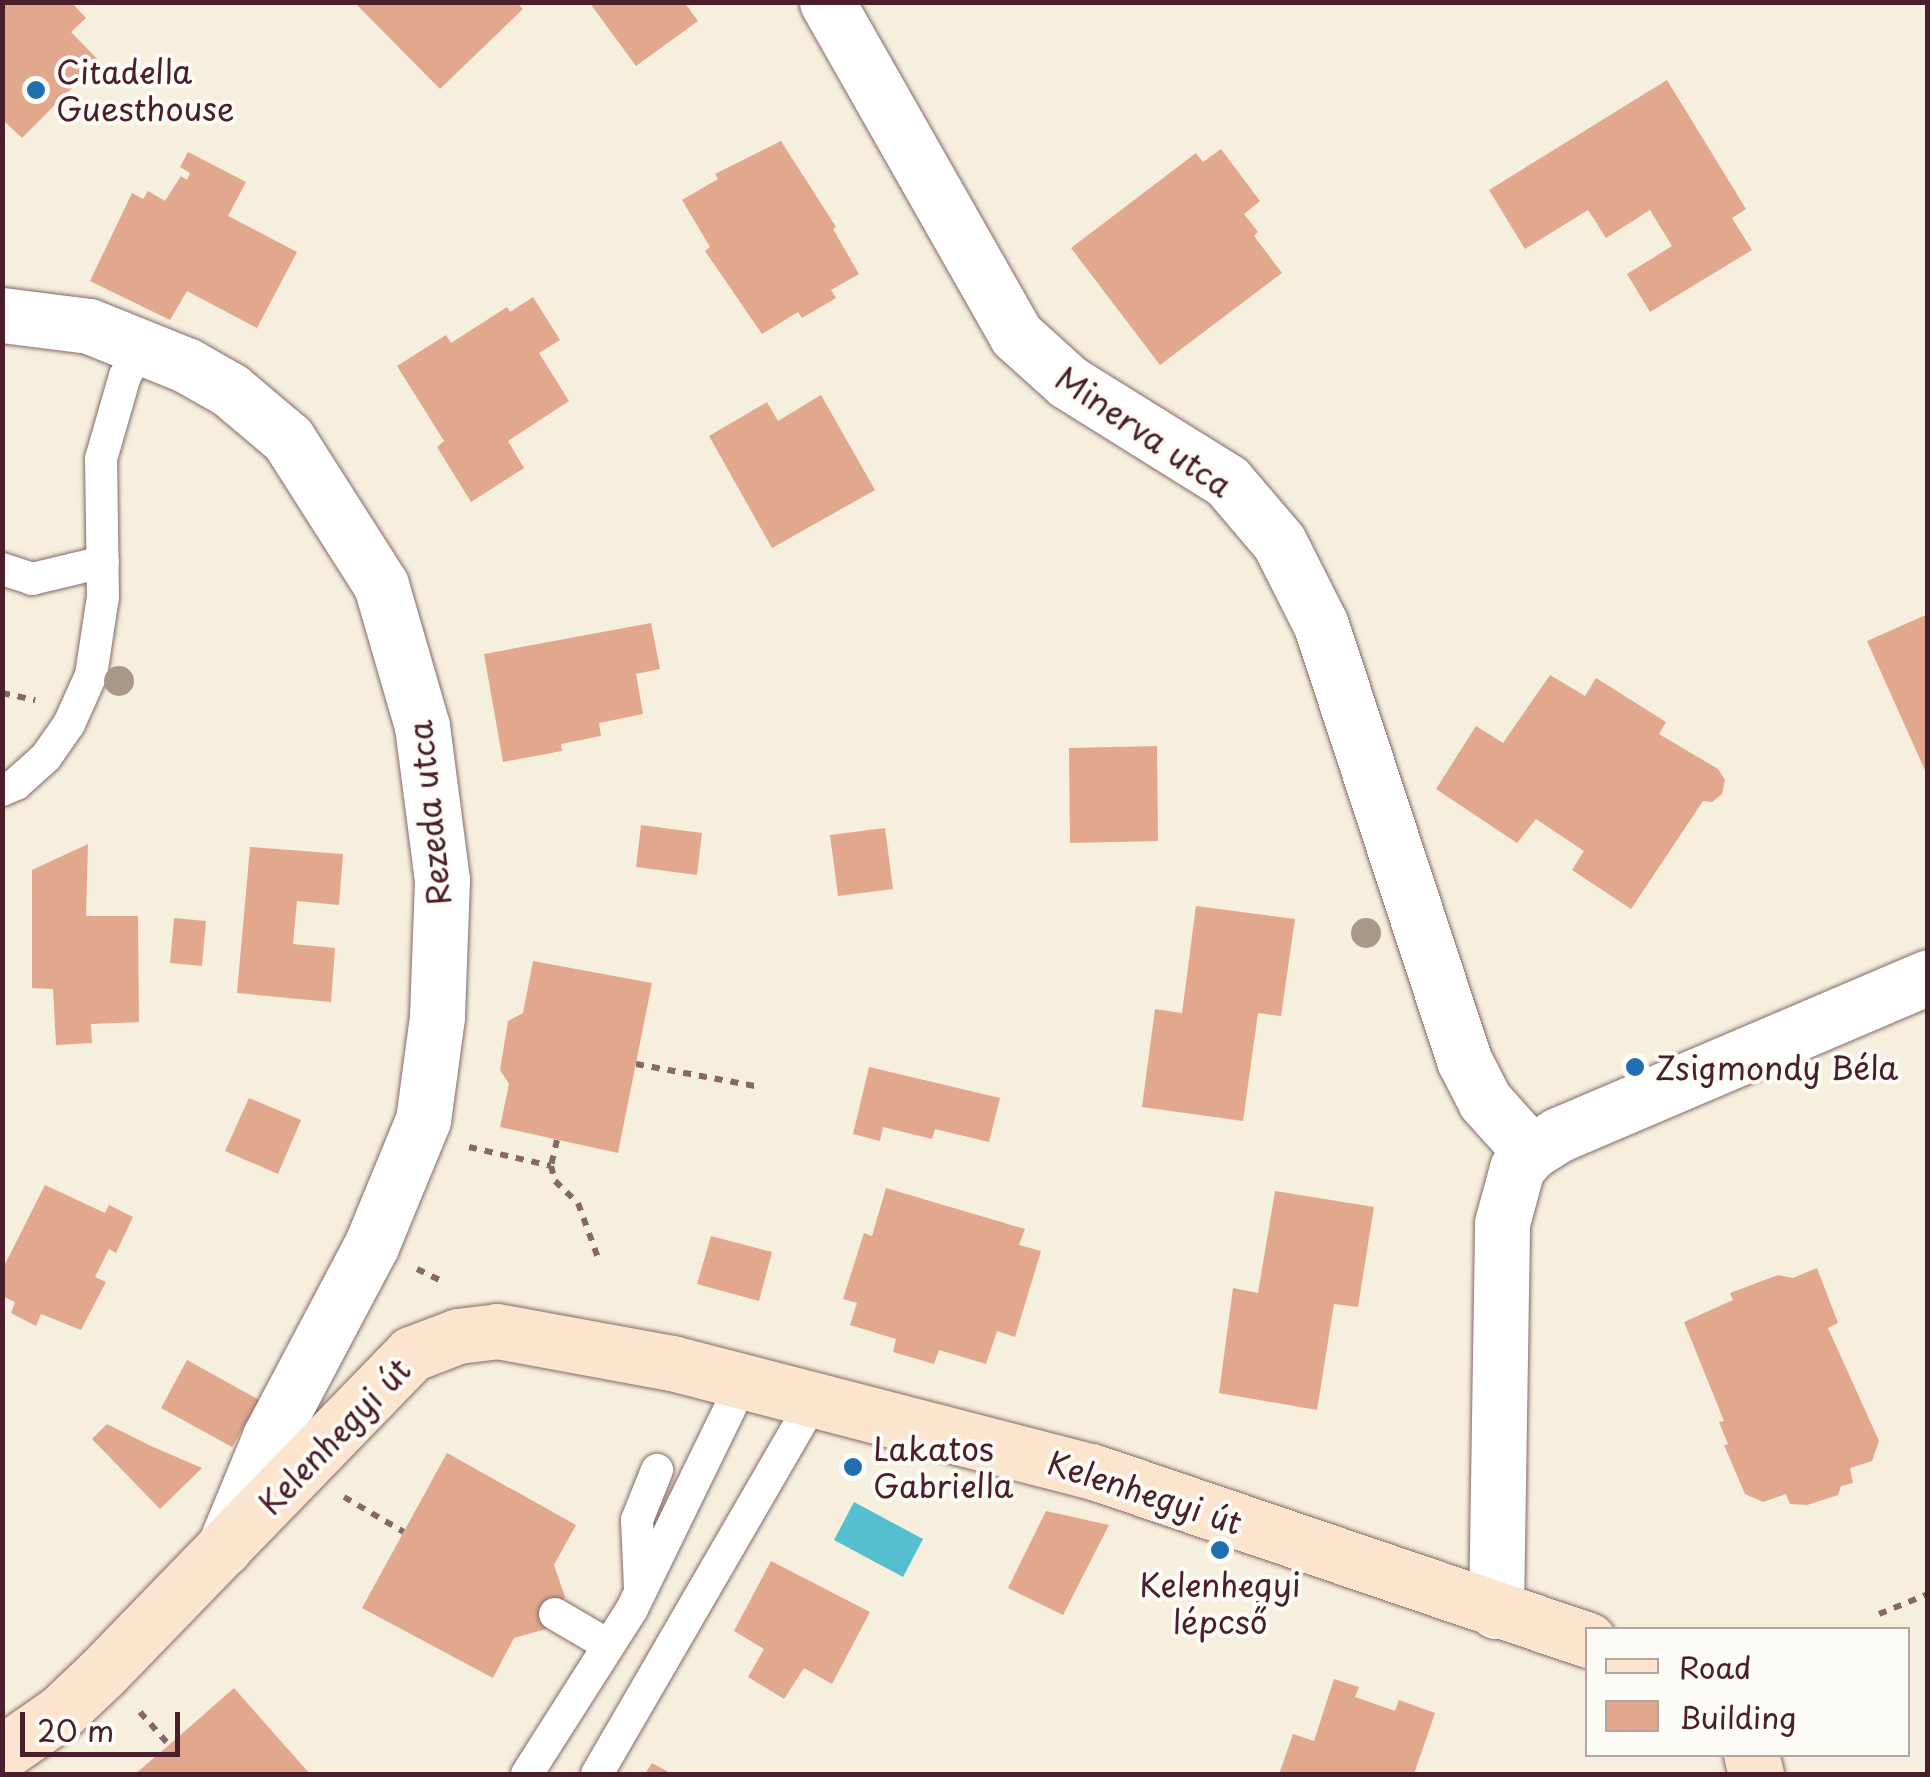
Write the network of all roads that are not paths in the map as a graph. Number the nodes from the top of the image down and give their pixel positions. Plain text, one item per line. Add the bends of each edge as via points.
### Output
1 (827, 2) edge
2 (2, 315) edge
3 (142, 347) junction
4 (102, 562) junction
5 (2, 569) edge
6 (2, 790) edge
7 (1928, 977) edge
8 (1530, 1152) junction
9 (743, 1381) junction
10 (814, 1400) junction
11 (656, 1470) dead end
12 (222, 1552) junction
13 (640, 1593) junction
14 (1496, 1611) junction
15 (555, 1614) dead end
16 (1585, 1639) edge
17 (608, 1646) junction
18 (2, 1753) edge
19 (527, 1774) edge
20 (596, 1774) edge

1 - 8 street, Minerva utca via 1016,335 1068,382 1227,481 1280,542 1320,625 1464,1060 1485,1100
2 - 3 street, Rezeda utca via 88,326
3 - 4 lane via 115,406 101,459
3 - 12 street, Rezeda utca via 230,390 288,439 381,585 422,726 442,880 437,1017 417,1134 371,1246 270,1437
4 - 5 lane via 32,579
4 - 6 lane via 101,632 72,718 46,756
7 - 8 street
8 - 14 street via 1518,1168 1502,1223
9 - 10 street, Kelenhegyi út
9 - 12 street, Kelenhegyi út via 497,1332 458,1336 410,1354
9 - 13 lane
10 - 14 street, Kelenhegyi út via 1091,1472
10 - 20 lane
11 - 13 lane via 638,1520
12 - 18 street, Kelenhegyi út via 61,1712
13 - 17 lane
14 - 16 street, Kelenhegyi út
15 - 17 lane
17 - 19 lane

